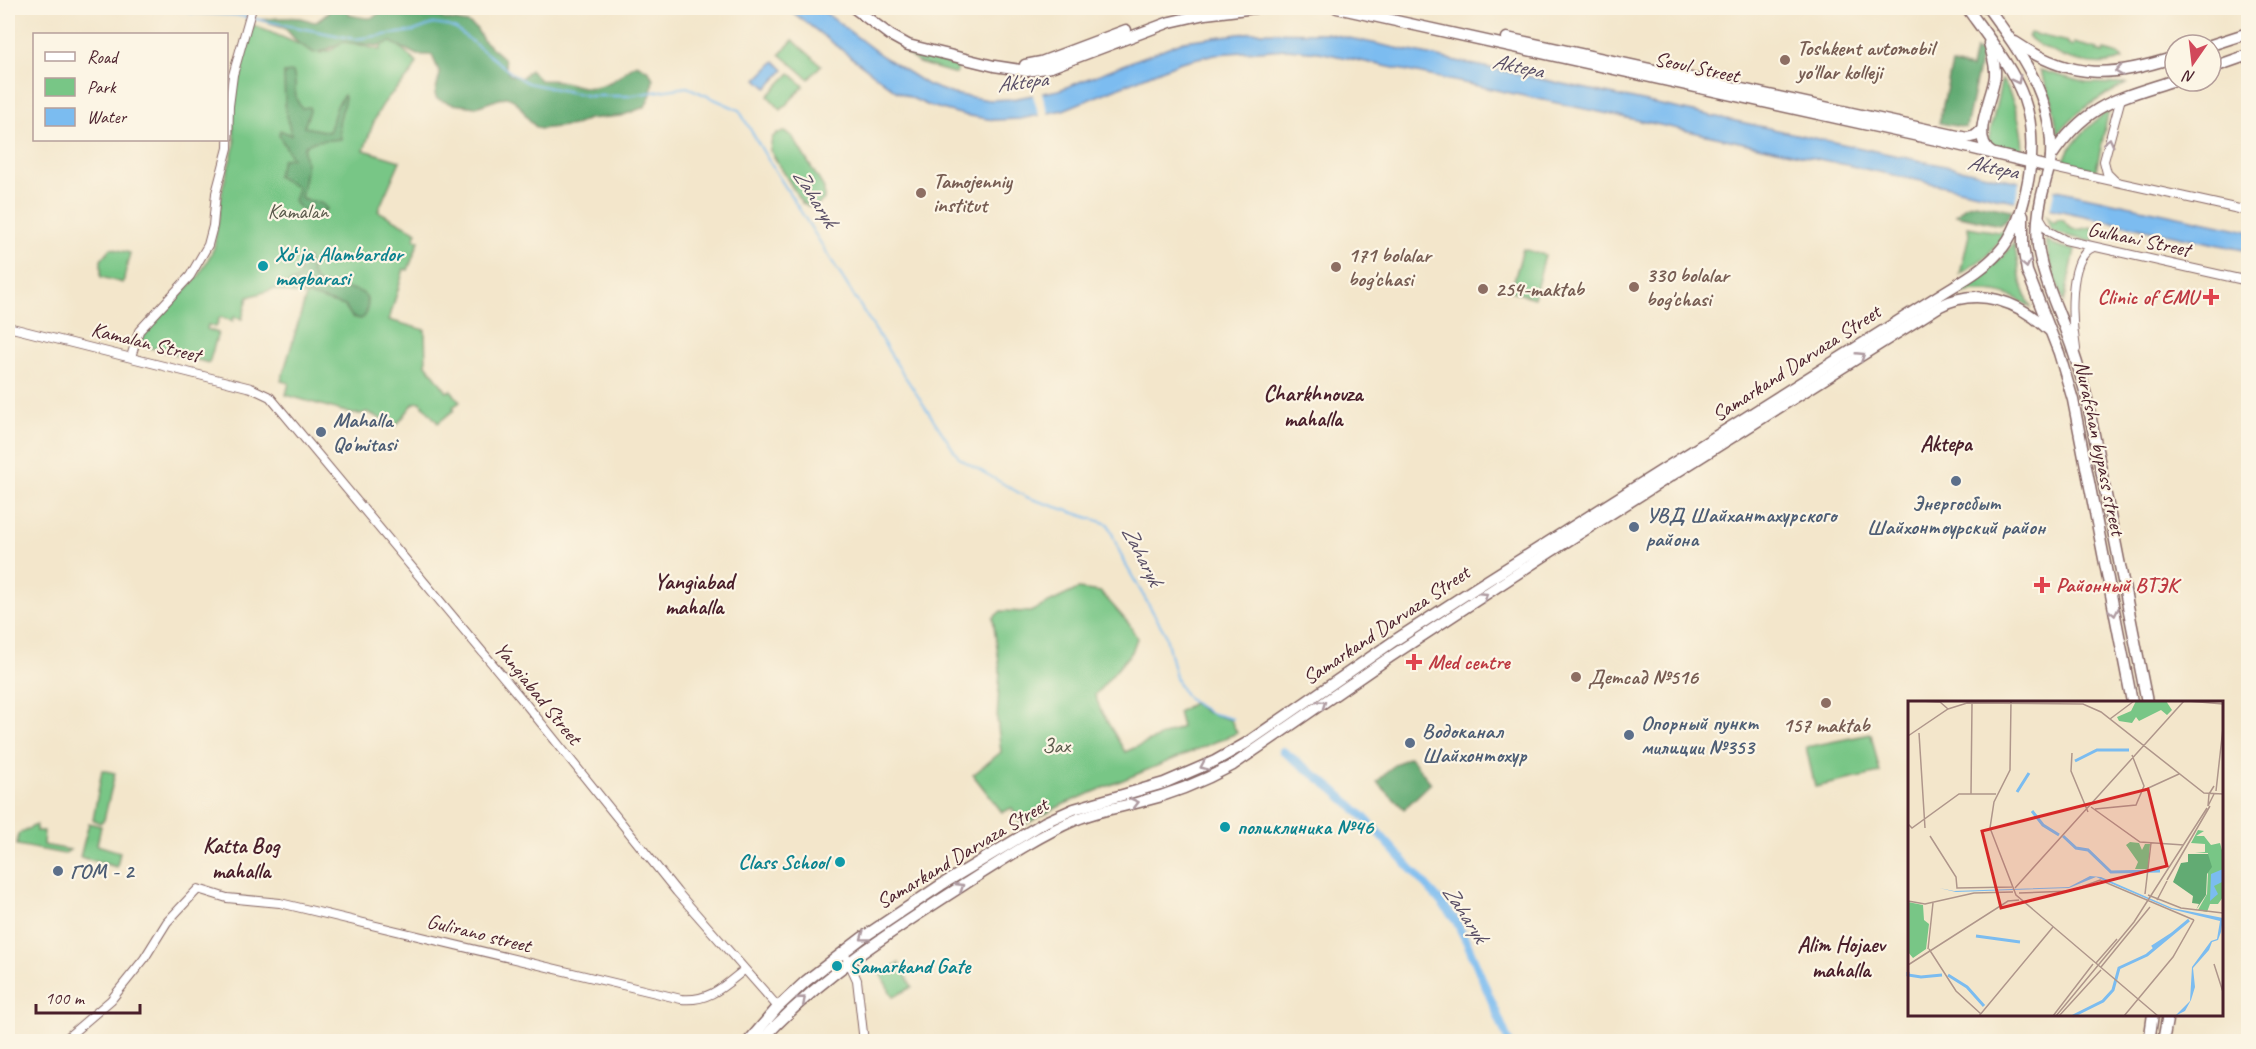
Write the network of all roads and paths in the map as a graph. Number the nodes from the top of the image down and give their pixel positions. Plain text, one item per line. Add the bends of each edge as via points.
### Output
1 (252, 8) edge
2 (854, 8) edge
3 (865, 8) edge
4 (1201, 8) edge
5 (1255, 8) edge
6 (1337, 8) edge
7 (1369, 8) edge
8 (1967, 8) edge
9 (1988, 8) edge
10 (1984, 32) junction
11 (2248, 33) edge
12 (2010, 39) junction
13 (2223, 41) edge
14 (2248, 55) edge
15 (2163, 60) edge
16 (2223, 64) edge
17 (2163, 84) edge
18 (2121, 98) junction
19 (1982, 130) junction
20 (1992, 153) junction
21 (2050, 162) junction
22 (2032, 163) junction
23 (2116, 181) junction
24 (2023, 206) junction
25 (2038, 209) junction
26 (2248, 211) edge
27 (2076, 243) junction
28 (2094, 247) junction
29 (2081, 258) junction
30 (2248, 281) edge
31 (8, 327) edge
32 (2049, 330) junction
33 (131, 357) junction
34 (2079, 366) junction
35 (272, 399) joint
36 (2110, 510) junction
37 (2095, 514) junction
38 (2120, 566) junction
39 (2106, 569) junction
40 (2146, 698) edge
41 (2132, 700) edge
42 (1269, 738) junction
43 (847, 958) junction
44 (744, 970) junction
45 (778, 1007) junction
46 (2153, 1016) edge
47 (2168, 1016) edge
48 (62, 1041) edge
49 (748, 1041) edge
50 (760, 1041) edge
51 (864, 1041) edge
52 (2149, 1041) edge
53 (2163, 1041) edge

1 - 33 street via 233,75 228,148 208,245 190,276 139,331
2 - 5 main road via 908,45 1027,71 1044,70 1170,22
3 - 4 main road via 910,39 1030,65
6 - 20 main road, Seoul Street
7 - 19 main road, Seoul Street via 1968,138
8 - 10 main road
9 - 12 main road
10 - 19 main road via 1995,72
10 -> 22 main road via 2012,72 2024,98 2031,125
11 - 13 main road
15 -> 12 main road via 2120,72 2087,72 2047,61
12 - 21 main road via 2040,90
14 - 16 main road
17 - 18 main road
18 - 21 main road via 2107,102 2083,119
23 -> 18 street via 2107,174 2104,161
19 - 20 main road via 1983,145
20 - 22 main road, Seoul Street
21 - 22 main road, Seoul Street
21 - 23 street
21 - 25 main road, Nurafshan bypass street
22 - 24 main road
23 - 26 street
24 -> 32 main road, Nurafshan bypass street via 2025,262
24 - 42 main road, Samarkand Darvaza Street via 2008,241 1986,264 1394,641
25 - 27 street, Gulhani Street via 2049,233
25 - 34 main road, Nurafshan bypass street via 2040,255
27 - 28 street, Gulhani Street
27 - 29 street
28 - 29 street
28 - 30 street, Gulhani Street
29 - 34 street via 2071,306
31 - 33 street, Kamalan Street
32 - 37 main road, Nurafshan bypass street via 2073,400
42 -> 32 main road, Samarkand Darvaza Street via 1550,552 1940,306 1967,297 1994,298 2018,307
33 - 35 street, Kamalan Street via 257,389
34 - 36 main road, Nurafshan bypass street
35 - 44 street, Yangiabad Street
36 - 37 main road
36 - 38 main road, Nurafshan bypass street
37 - 39 main road, Nurafshan bypass street
38 - 39 main road
38 - 40 main road, Nurafshan bypass street
39 -> 41 main road, Nurafshan bypass street
40 - 41 main road
43 -> 42 main road, Samarkand Darvaza Street via 1049,832 1077,819 1196,783 1233,765
42 -> 43 main road, Samarkand Darvaza Street via 1255,738 1164,783 1074,809 1045,822 923,897
43 - 45 main road, Samarkand Darvaza Street via 806,981
50 -> 43 main road, Samarkand Darvaza Street
43 - 51 street via 857,980
44 - 45 street, Yangiabad Street
44 - 48 street, Gulirano street via 712,995 681,999 280,903 227,898 198,889 167,922 111,1000
45 - 49 main road, Samarkand Darvaza Street
46 - 52 main road
47 - 53 main road

